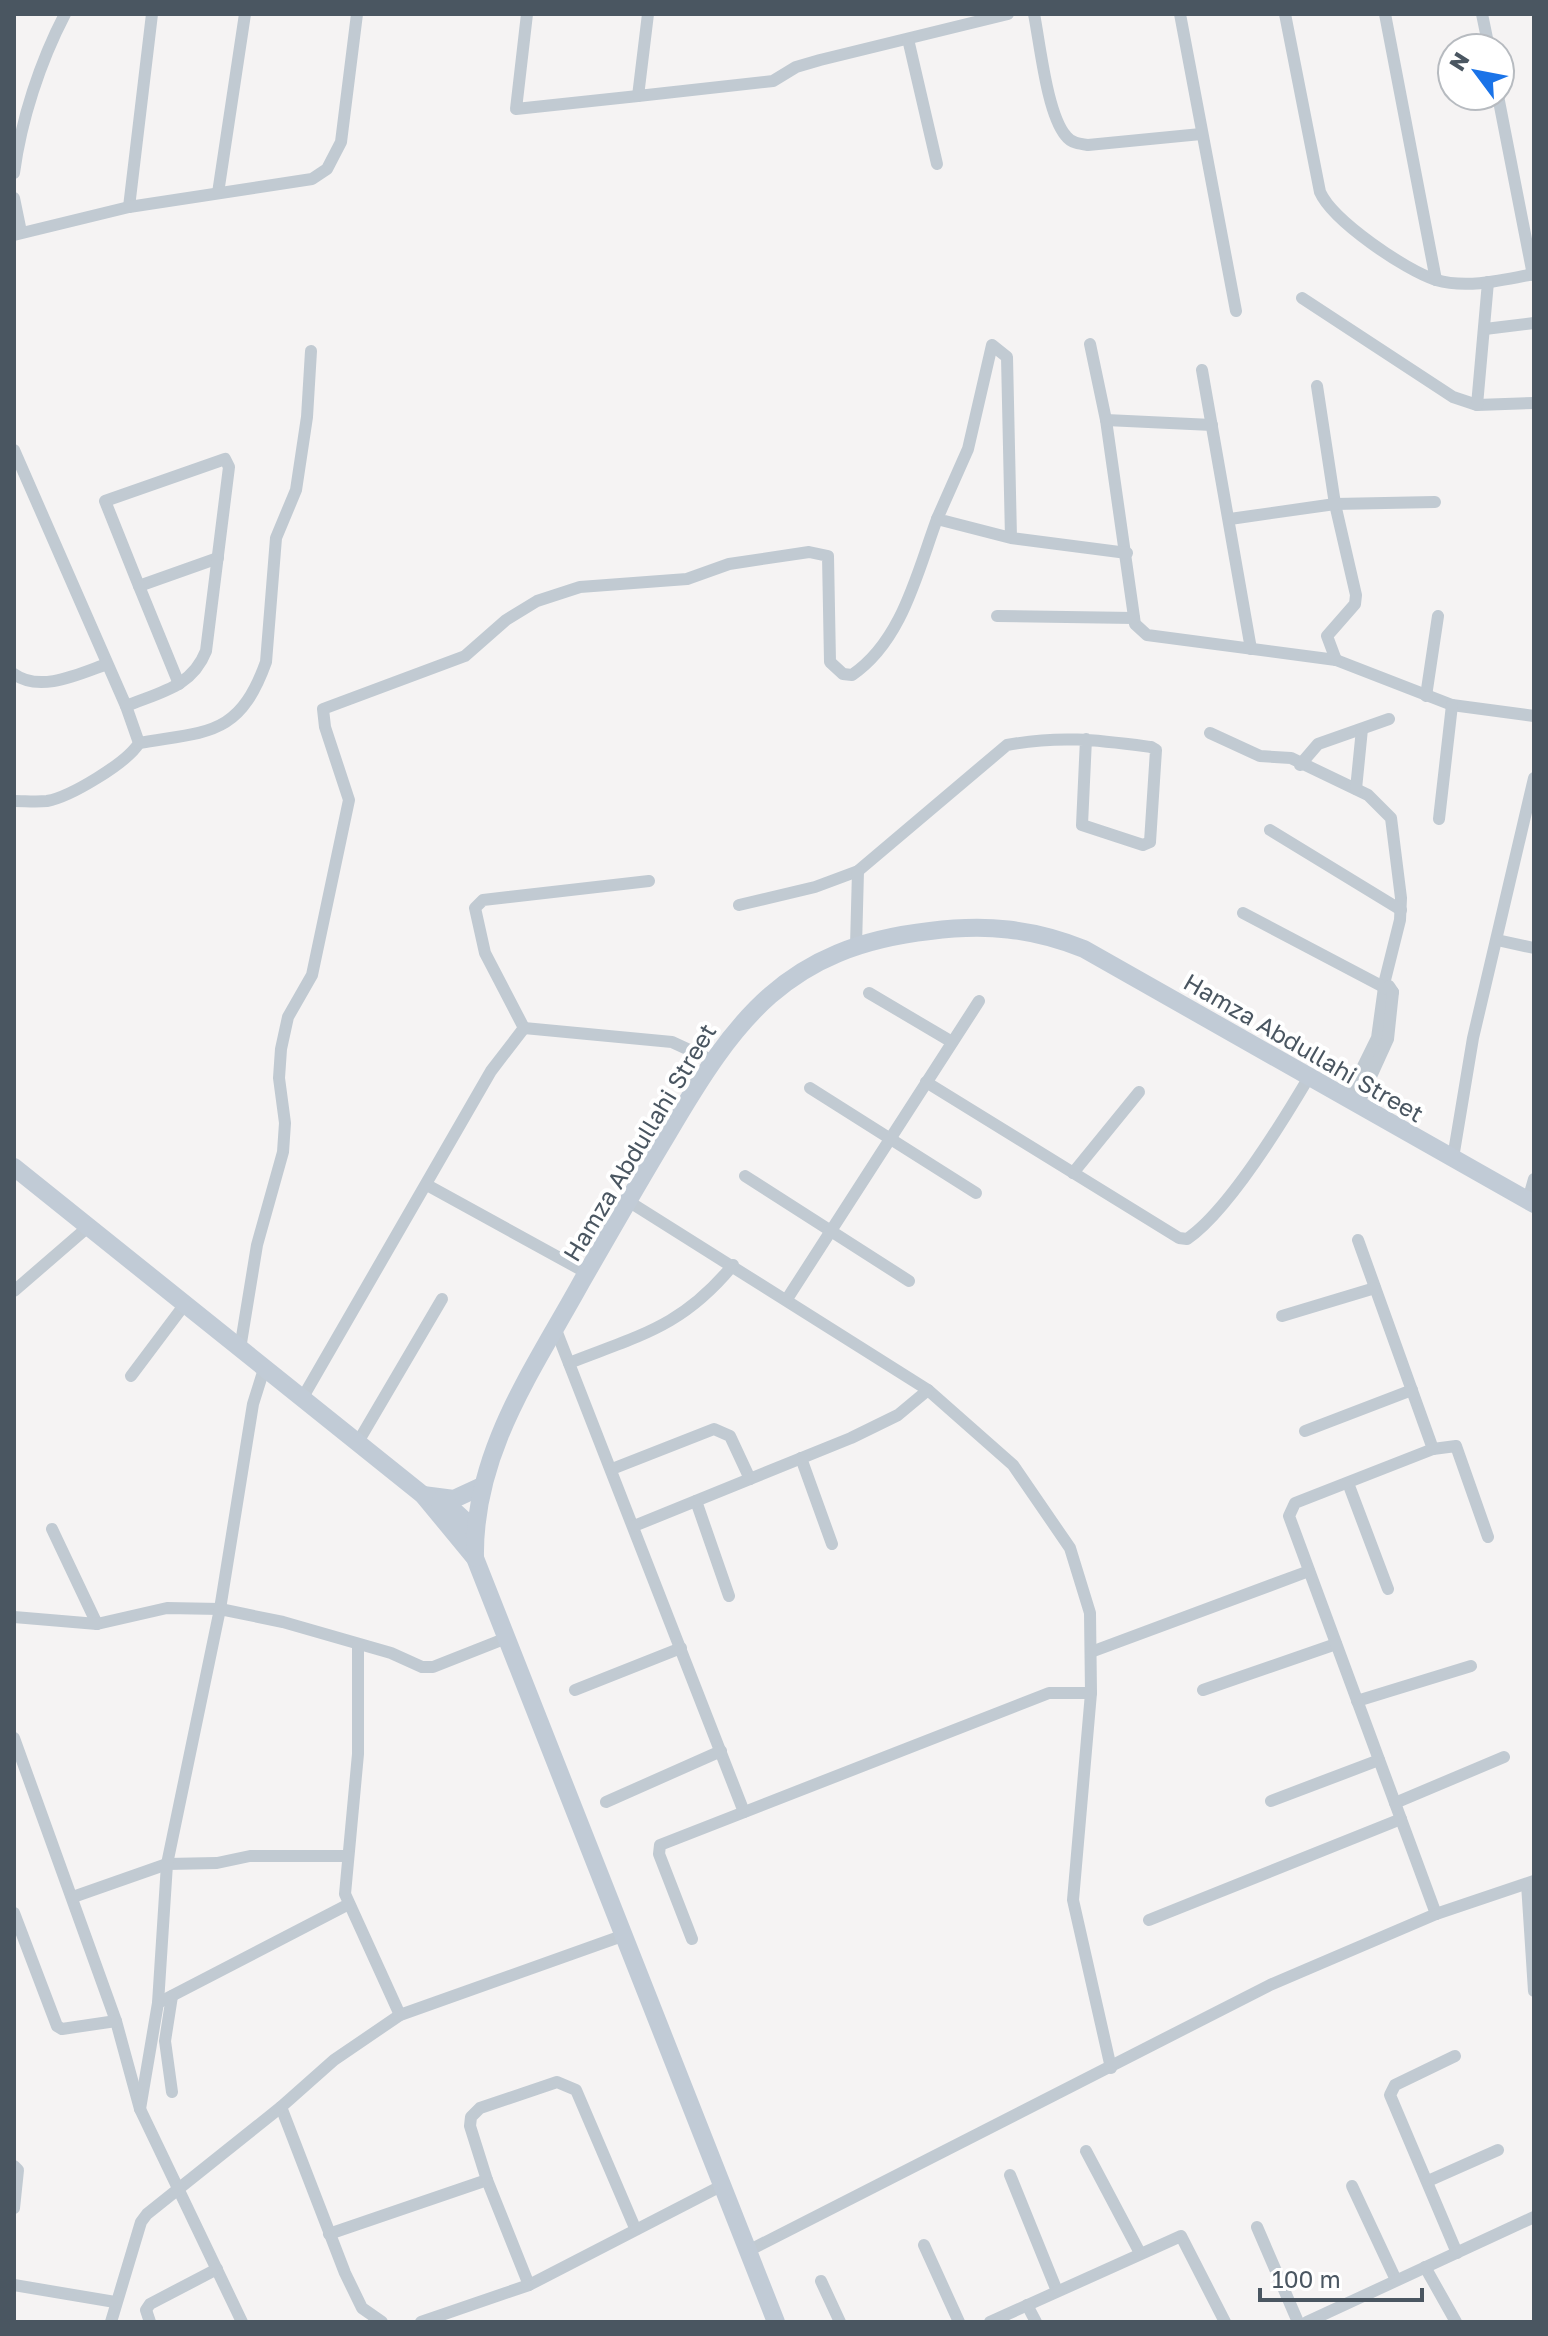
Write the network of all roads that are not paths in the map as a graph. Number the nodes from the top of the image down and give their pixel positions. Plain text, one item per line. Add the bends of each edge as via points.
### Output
1 (65, 14) edge
2 (152, 14) edge
3 (245, 14) edge
4 (357, 14) edge
5 (527, 14) edge
6 (648, 14) edge
7 (1008, 14) edge
8 (1034, 14) edge
9 (1180, 14) edge
10 (1285, 14) edge
11 (1385, 14) edge
12 (908, 39) junction
13 (638, 96) junction
14 (1501, 112) edge
15 (1201, 134) junction
16 (937, 164) dead end
17 (14, 173) edge
18 (218, 193) junction
19 (14, 198) edge
20 (129, 207) junction
21 (18, 234) edge
22 (1534, 274) edge
23 (1436, 280) junction
24 (1488, 282) junction
25 (1302, 298) dead end
26 (1236, 311) dead end
27 (1534, 323) edge
28 (1485, 329) junction
29 (1090, 344) dead end
30 (311, 351) dead end
31 (1202, 370) dead end
32 (1317, 386) dead end
33 (1534, 403) edge
34 (1477, 405) junction
35 (1106, 420) junction
36 (1212, 425) junction
37 (14, 450) edge
38 (1435, 502) dead end
39 (1335, 504) junction
40 (937, 519) junction
41 (1230, 519) junction
42 (1011, 538) junction
43 (1127, 553) junction
44 (218, 558) junction
45 (139, 586) junction
46 (997, 616) dead end
47 (1438, 616) dead end
48 (1134, 618) junction
49 (1251, 649) junction
50 (1336, 660) junction
51 (107, 664) junction
52 (14, 674) edge
53 (179, 684) junction
54 (1426, 696) junction
55 (1452, 705) junction
56 (126, 706) junction
57 (1534, 716) edge
58 (1389, 719) dead end
59 (1362, 729) junction
60 (1210, 733) dead end
61 (1086, 739) junction
62 (139, 743) junction
63 (1300, 765) junction
64 (1534, 778) edge
65 (1356, 789) junction
66 (14, 801) edge
67 (1439, 819) dead end
68 (1270, 830) dead end
69 (858, 871) junction
70 (649, 881) dead end
71 (739, 905) dead end
72 (1401, 910) junction
73 (1243, 913) dead end
74 (1497, 940) junction
75 (856, 946) junction
76 (1534, 948) edge
77 (1388, 987) junction
78 (869, 993) dead end
79 (979, 1001) dead end
80 (524, 1028) junction
81 (952, 1042) junction
82 (711, 1060) junction
83 (1309, 1077) junction
84 (926, 1082) junction
85 (810, 1088) dead end
86 (1139, 1092) dead end
87 (1352, 1102) junction
88 (891, 1137) junction
89 (1453, 1158) junction
90 (14, 1167) edge
91 (1073, 1173) junction
92 (745, 1176) dead end
93 (1534, 1179) edge
94 (427, 1185) junction
95 (976, 1193) dead end
96 (628, 1201) junction
97 (1531, 1202) edge
98 (88, 1227) junction
99 (831, 1231) junction
100 (1358, 1240) dead end
101 (733, 1265) junction
102 (587, 1273) junction
103 (909, 1281) dead end
104 (1375, 1288) junction
105 (14, 1291) edge
106 (442, 1299) dead end
107 (787, 1299) junction
108 (185, 1304) junction
109 (1282, 1316) dead end
110 (556, 1330) junction
111 (240, 1349) junction
112 (569, 1363) junction
113 (264, 1369) junction
114 (131, 1376) dead end
115 (928, 1390) junction
116 (1412, 1390) junction
117 (303, 1397) junction
118 (1305, 1431) dead end
119 (358, 1442) junction
120 (1433, 1449) junction
121 (801, 1458) junction
122 (612, 1469) junction
123 (750, 1479) junction
124 (1348, 1483) junction
125 (480, 1487) junction
126 (432, 1497) junction
127 (696, 1501) junction
128 (634, 1526) junction
129 (52, 1529) dead end
130 (453, 1529) junction
131 (474, 1529) junction
132 (1488, 1537) dead end
133 (832, 1544) dead end
134 (475, 1558) junction
135 (1309, 1571) junction
136 (1388, 1589) dead end
137 (729, 1596) dead end
138 (220, 1609) junction
139 (14, 1617) edge
140 (97, 1624) junction
141 (504, 1639) junction
142 (1336, 1644) junction
143 (358, 1645) junction
144 (681, 1648) junction
145 (1091, 1652) junction
146 (1471, 1666) dead end
147 (575, 1690) dead end
148 (1203, 1690) dead end
149 (1091, 1693) junction
150 (1357, 1701) junction
151 (14, 1738) edge
152 (721, 1751) junction
153 (1504, 1757) dead end
154 (1379, 1760) junction
155 (1271, 1801) dead end
156 (606, 1802) dead end
157 (1395, 1803) junction
158 (744, 1812) junction
159 (1401, 1819) junction
160 (347, 1856) junction
161 (167, 1864) junction
162 (1531, 1882) edge
163 (73, 1897) junction
164 (349, 1904) junction
165 (14, 1913) edge
166 (1436, 1914) junction
167 (1149, 1920) dead end
168 (622, 1936) junction
169 (692, 1939) dead end
170 (1534, 1991) edge
171 (172, 1996) junction
172 (158, 2003) junction
173 (400, 2015) junction
174 (116, 2021) junction
175 (1455, 2056) dead end
176 (1111, 2068) junction
177 (172, 2092) dead end
178 (281, 2107) junction
179 (140, 2109) junction
180 (1498, 2150) dead end
181 (1086, 2151) dead end
182 (14, 2166) edge
183 (1010, 2175) dead end
184 (487, 2180) junction
185 (1428, 2181) junction
186 (723, 2185) junction
187 (1352, 2186) dead end
188 (181, 2188) junction
189 (14, 2208) edge
190 (1531, 2218) edge
191 (1257, 2227) dead end
192 (635, 2228) junction
193 (1534, 2232) edge
194 (329, 2234) junction
195 (924, 2245) dead end
196 (748, 2251) junction
197 (1140, 2253) junction
198 (1457, 2253) junction
199 (1425, 2267) junction
200 (217, 2269) junction
201 (1396, 2280) junction
202 (821, 2281) dead end
203 (14, 2285) edge
204 (529, 2285) junction
205 (1057, 2291) junction
206 (115, 2302) junction
207 (1027, 2305) junction
208 (111, 2322) edge
209 (150, 2322) edge
210 (242, 2322) edge
211 (382, 2322) edge
212 (421, 2322) edge
213 (776, 2322) edge
214 (840, 2322) edge
215 (959, 2322) edge
216 (990, 2322) edge
217 (1036, 2322) edge
218 (1225, 2322) edge
219 (1298, 2322) edge
220 (1307, 2322) edge
221 (1456, 2322) edge

1 - 17 street via 49,44
2 - 20 street
3 - 18 street
4 - 18 street via 341,142 327,169 312,179
5 - 13 street via 516,109
6 - 13 street
7 - 12 street
8 - 15 street via 1065,136 1088,145
9 - 15 street
10 - 23 street via 1325,203 1352,227
11 - 23 street
12 - 13 street via 796,67 773,81
12 - 16 street
14 - 22 street
15 - 26 street
18 - 20 street
19 - 21 street
20 - 21 street
22 - 24 street
23 - 24 street
24 - 28 street
25 - 34 street via 1453,397
27 - 28 street
28 - 34 street
29 - 35 street
30 - 62 street via 296,490 276,538 266,662 260,678 235,718 208,731
31 - 36 street
32 - 39 street
33 - 34 street
35 - 36 street
35 - 43 street
36 - 41 street
37 - 51 street
38 - 39 street
39 - 41 street
39 - 50 street via 1356,595 1355,604 1327,636
40 - 42 street
40 - 42 street via 968,449 992,345 1007,357
40 - 111 street via 901,618 868,665 852,675 830,662 828,556 809,552 729,564 687,579 580,587 537,601 465,656 323,709 349,800 312,975 288,1017 281,1049 283,1152 257,1245
41 - 49 street
42 - 43 street
43 - 48 street
44 - 45 street
44 - 45 street via 229,467 225,459 105,501
44 - 53 street via 206,651 198,672
45 - 53 street
46 - 48 street
47 - 54 street
48 - 49 street via 1139,632 1147,635
49 - 50 street
50 - 54 street
51 - 52 street via 41,683 25,682
51 - 56 street
53 - 56 street
54 - 55 street
55 - 57 street
55 - 67 street
56 - 62 street
58 - 59 street
59 - 63 street via 1318,744
59 - 65 street
60 - 63 street via 1260,756 1291,758
61 - 61 street via 1082,825 1143,845 1150,842 1156,750
61 - 69 street via 1007,745
62 - 66 street via 133,753 81,787 49,801
63 - 65 street
64 - 74 street
65 - 72 street via 1391,818
68 - 72 street
69 - 71 street
69 - 75 street
70 - 80 street via 483,900 475,908 485,953
72 - 77 street
73 - 77 street
74 - 76 street
74 - 89 street via 1473,1038
75 - 82 main road, Hamza Abdullahi Street via 801,972 762,1001
75 - 83 main road, Hamza Abdullahi Street via 957,927 1050,935 1084,949
77 - 87 street via 1377,1038
78 - 81 street
79 - 81 street
80 - 82 street via 659,1040
80 - 94 street via 491,1071
81 - 84 street
82 - 96 main road, Hamza Abdullahi Street
83 - 87 main road, Hamza Abdullahi Street
83 - 91 street via 1208,1221 1187,1239
84 - 88 street
84 - 91 street
85 - 88 street
86 - 91 street
87 - 89 main road, Hamza Abdullahi Street
88 - 95 street
88 - 99 street
89 - 97 main road, Hamza Abdullahi Street
90 - 98 main road
92 - 99 street
93 - 97 street
94 - 102 street
94 - 117 street
96 - 101 street
96 - 102 main road, Hamza Abdullahi Street
98 - 105 street
98 - 108 main road
99 - 103 street
99 - 107 street
100 - 104 street
101 - 107 street
101 - 112 street via 707,1297 674,1321
102 - 110 main road, Hamza Abdullahi Street
104 - 109 street
104 - 116 street
106 - 119 street
107 - 115 street
108 - 111 main road
108 - 114 street
110 - 112 street
110 - 125 main road, Hamza Abdullahi Street via 520,1391
111 - 113 main road
112 - 122 street
113 - 117 main road
113 - 138 street via 253,1404
115 - 121 street via 898,1415
115 - 145 street via 1013,1465 1070,1548 1090,1613
116 - 118 street
116 - 120 street
117 - 119 main road
119 - 126 main road
120 - 124 street
120 - 132 street via 1459,1448
121 - 123 street
121 - 133 street
122 - 123 street via 714,1429 730,1436
122 - 128 street
123 - 127 street
124 - 135 street via 1290,1508
124 - 136 street
125 - 126 main road via 469,1495
125 - 131 main road, Hamza Abdullahi Street
126 - 130 main road
126 - 131 main road
127 - 128 street
127 - 137 street
128 - 144 street
129 - 140 street
130 - 131 main road
130 - 134 main road
131 - 134 main road, Hamza Abdullahi Street
134 - 141 main road
135 - 142 street
135 - 145 street
138 - 140 street via 167,1608
138 - 143 street
138 - 161 street
139 - 140 street
141 - 143 street via 433,1667
141 - 168 main road
142 - 148 street
142 - 150 street
143 - 160 street via 358,1754
144 - 147 street
144 - 152 street
145 - 149 street
146 - 150 street
149 - 158 street via 1049,1693
149 - 176 street via 1073,1900
150 - 154 street
151 - 163 street
152 - 156 street
152 - 158 street
153 - 157 street
154 - 155 street
154 - 157 street
157 - 159 street
158 - 169 street via 658,1848
159 - 166 street
159 - 167 street
160 - 161 street via 250,1856
160 - 164 street
161 - 163 street
161 - 172 street
162 - 166 street
162 - 170 street
163 - 174 street
164 - 171 street
164 - 173 street
165 - 174 street via 57,2026
166 - 176 street via 1270,1985
168 - 173 street
168 - 186 main road
171 - 172 street
171 - 177 street via 165,2041
172 - 179 street
173 - 178 street via 334,2060
174 - 179 street
175 - 185 street via 1391,2090
176 - 196 street
178 - 188 street
178 - 194 street
179 - 188 street
180 - 185 street
181 - 197 street
182 - 189 street
183 - 205 street
184 - 192 street via 471,2117 480,2108 565,2083 576,2090
184 - 194 street
184 - 204 street
185 - 198 street
186 - 192 street
186 - 196 main road
187 - 201 street
188 - 200 street
188 - 206 street via 141,2222
190 - 193 street
190 - 198 street
191 - 219 street
192 - 204 street
194 - 211 street via 362,2308
195 - 215 street
196 - 213 main road
197 - 205 street
197 - 218 street via 1185,2238
198 - 199 street
199 - 201 street
199 - 221 street
200 - 209 street via 150,2304
200 - 210 street
201 - 220 street
202 - 214 street
203 - 206 street
204 - 212 street
205 - 207 street
206 - 208 street
207 - 216 street
207 - 217 street

